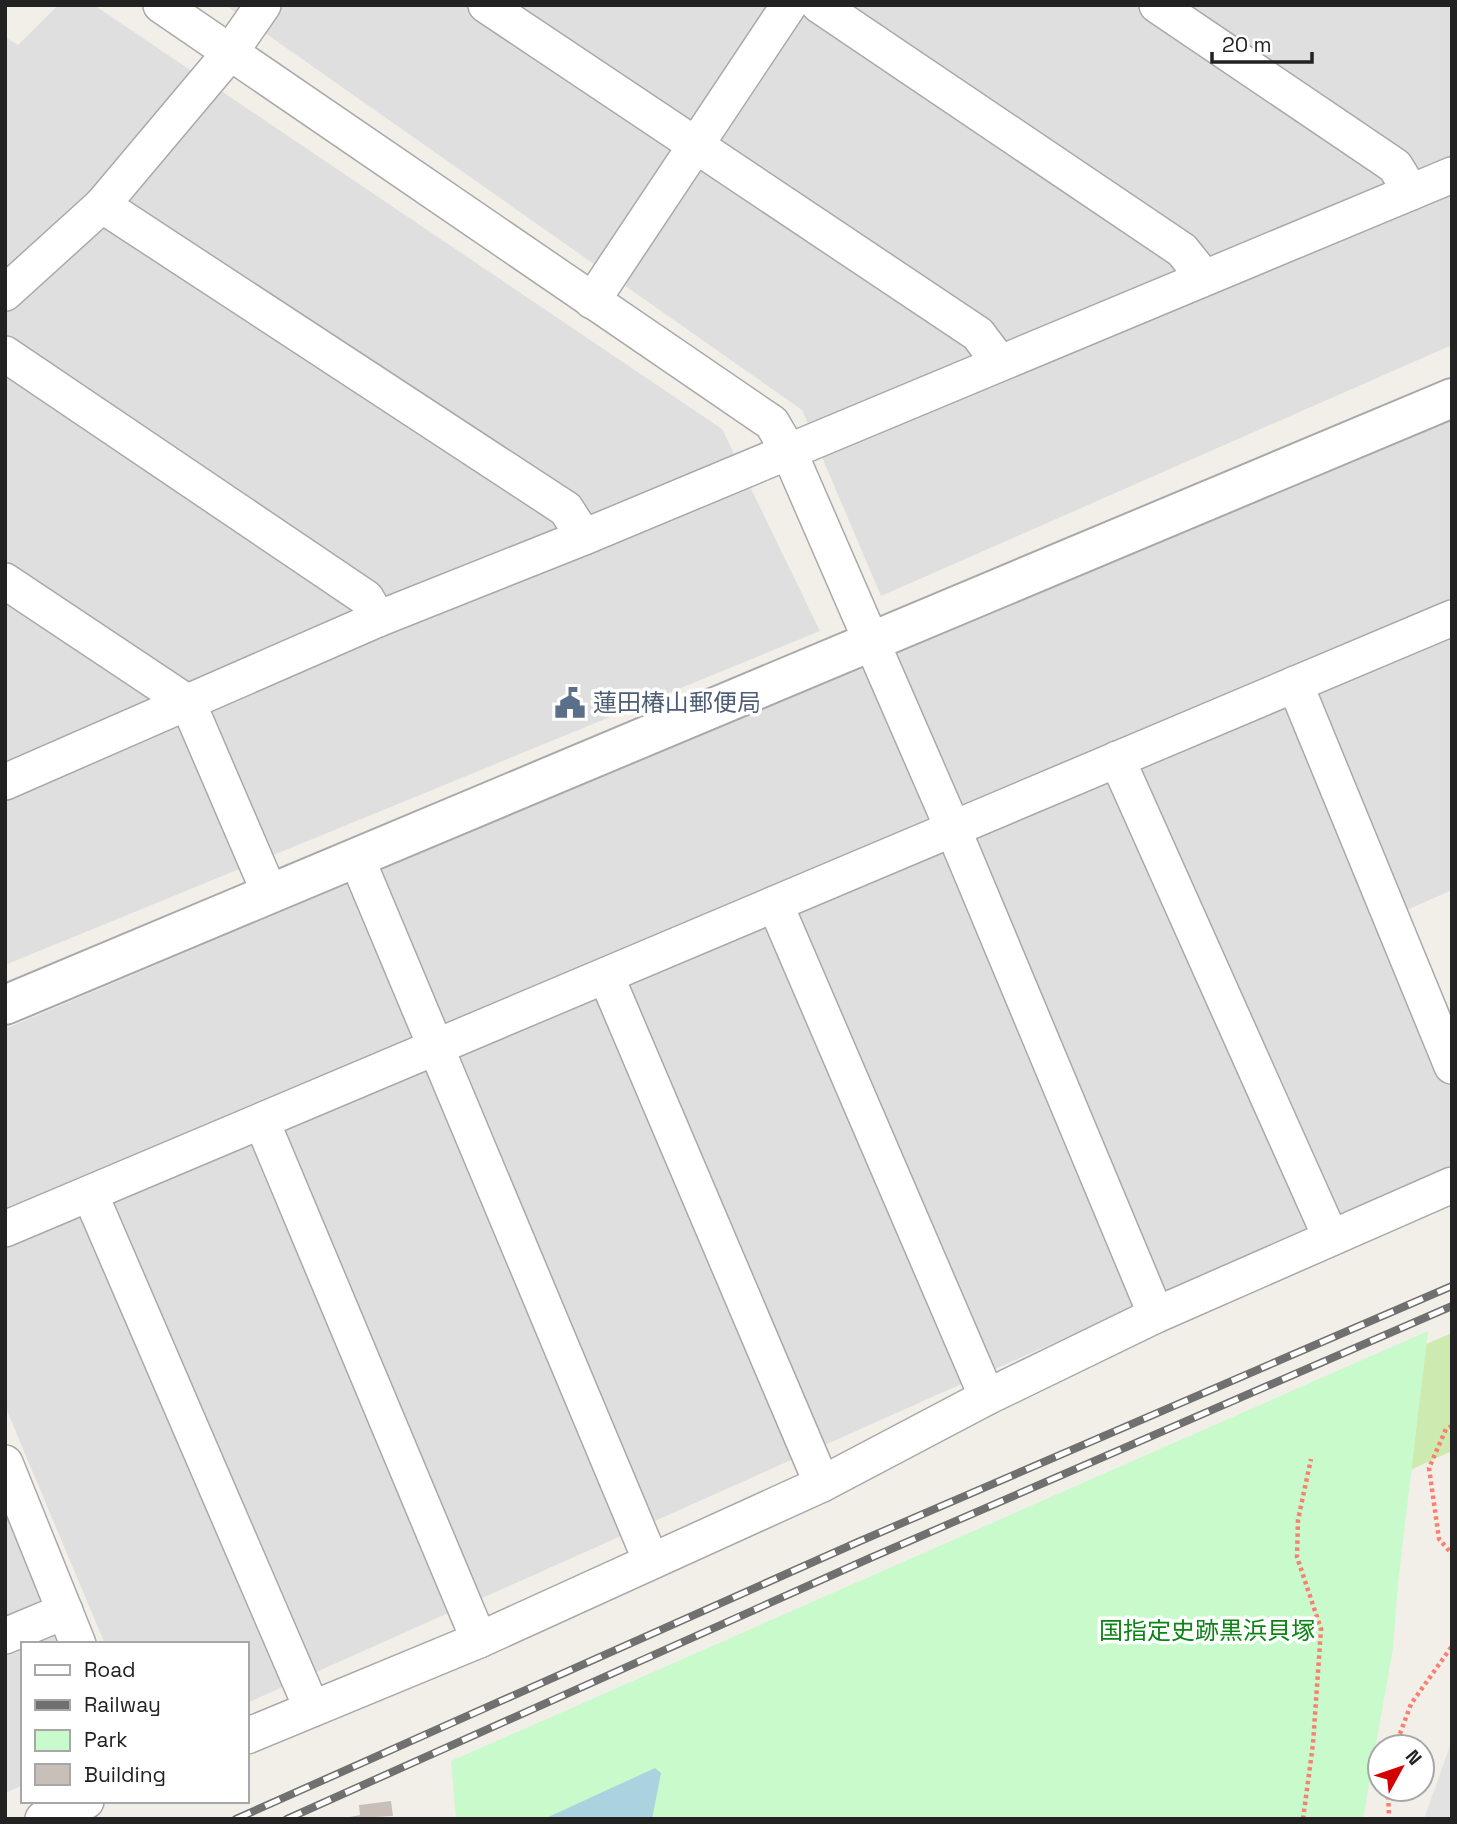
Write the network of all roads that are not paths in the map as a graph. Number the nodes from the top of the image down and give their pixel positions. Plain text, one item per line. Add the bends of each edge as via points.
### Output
1 (161, 5) edge
2 (263, 5) edge
3 (486, 5) edge
4 (789, 5) edge
5 (819, 5) edge
6 (1157, 5) edge
7 (229, 54) junction
8 (695, 145) junction
9 (1452, 175) edge
10 (1411, 192) junction
11 (102, 205) junction
12 (1203, 276) junction
13 (5, 293) edge
14 (592, 301) junction
15 (5, 354) edge
16 (999, 362) junction
17 (1452, 398) edge
18 (789, 452) junction
19 (584, 537) junction
20 (5, 581) edge
21 (1452, 618) edge
22 (378, 620) junction
23 (870, 642) junction
24 (1295, 684) junction
25 (188, 703) junction
26 (1118, 759) junction
27 (5, 782) edge
28 (953, 829) junction
29 (357, 859) junction
30 (270, 894) junction
31 (775, 904) junction
32 (606, 976) junction
33 (5, 1005) edge
34 (436, 1046) junction
35 (1452, 1066) edge
36 (262, 1122) junction
37 (1452, 1185) edge
38 (90, 1194) junction
39 (5, 1229) edge
40 (1331, 1238) junction
41 (1156, 1315) junction
42 (987, 1397) junction
43 (5, 1463) edge
44 (822, 1484) junction
45 (651, 1561) junction
46 (65, 1611) junction
47 (5, 1636) edge
48 (479, 1640) junction
49 (77, 1642) edge
50 (312, 1709) junction
51 (248, 1735) edge
52 (81, 1803) edge
53 (43, 1819) edge

1 - 7 street
2 - 7 street
3 - 8 street
4 - 8 street
5 - 12 street via 1182,250
6 - 10 street via 1395,166
7 - 11 street
7 - 14 street
8 - 14 street
8 - 16 street via 978,334
9 - 10 street
10 - 12 street
11 - 13 street
11 - 19 street via 566,509
12 - 16 street
14 - 18 street via 772,423
15 - 22 street via 366,598
16 - 18 street
17 - 23 street
18 - 19 street
18 - 23 street
19 - 22 street
20 - 25 street
21 - 24 street
22 - 25 street
23 - 28 street
23 - 29 street
24 - 26 street
24 - 35 street
25 - 27 street
25 - 30 street
26 - 28 street
26 - 40 street
28 - 31 street
28 - 41 street
29 - 30 street
29 - 34 street
30 - 33 street
31 - 32 street
31 - 42 street
32 - 34 street
32 - 44 street
34 - 36 street
34 - 45 street
36 - 38 street
36 - 48 street
37 - 40 street
38 - 39 street
38 - 50 street
40 - 41 street
41 - 42 street
42 - 44 street
43 - 46 street
44 - 45 street
45 - 48 street
46 - 47 street
46 - 49 street
48 - 50 street
50 - 51 street
52 - 53 street

